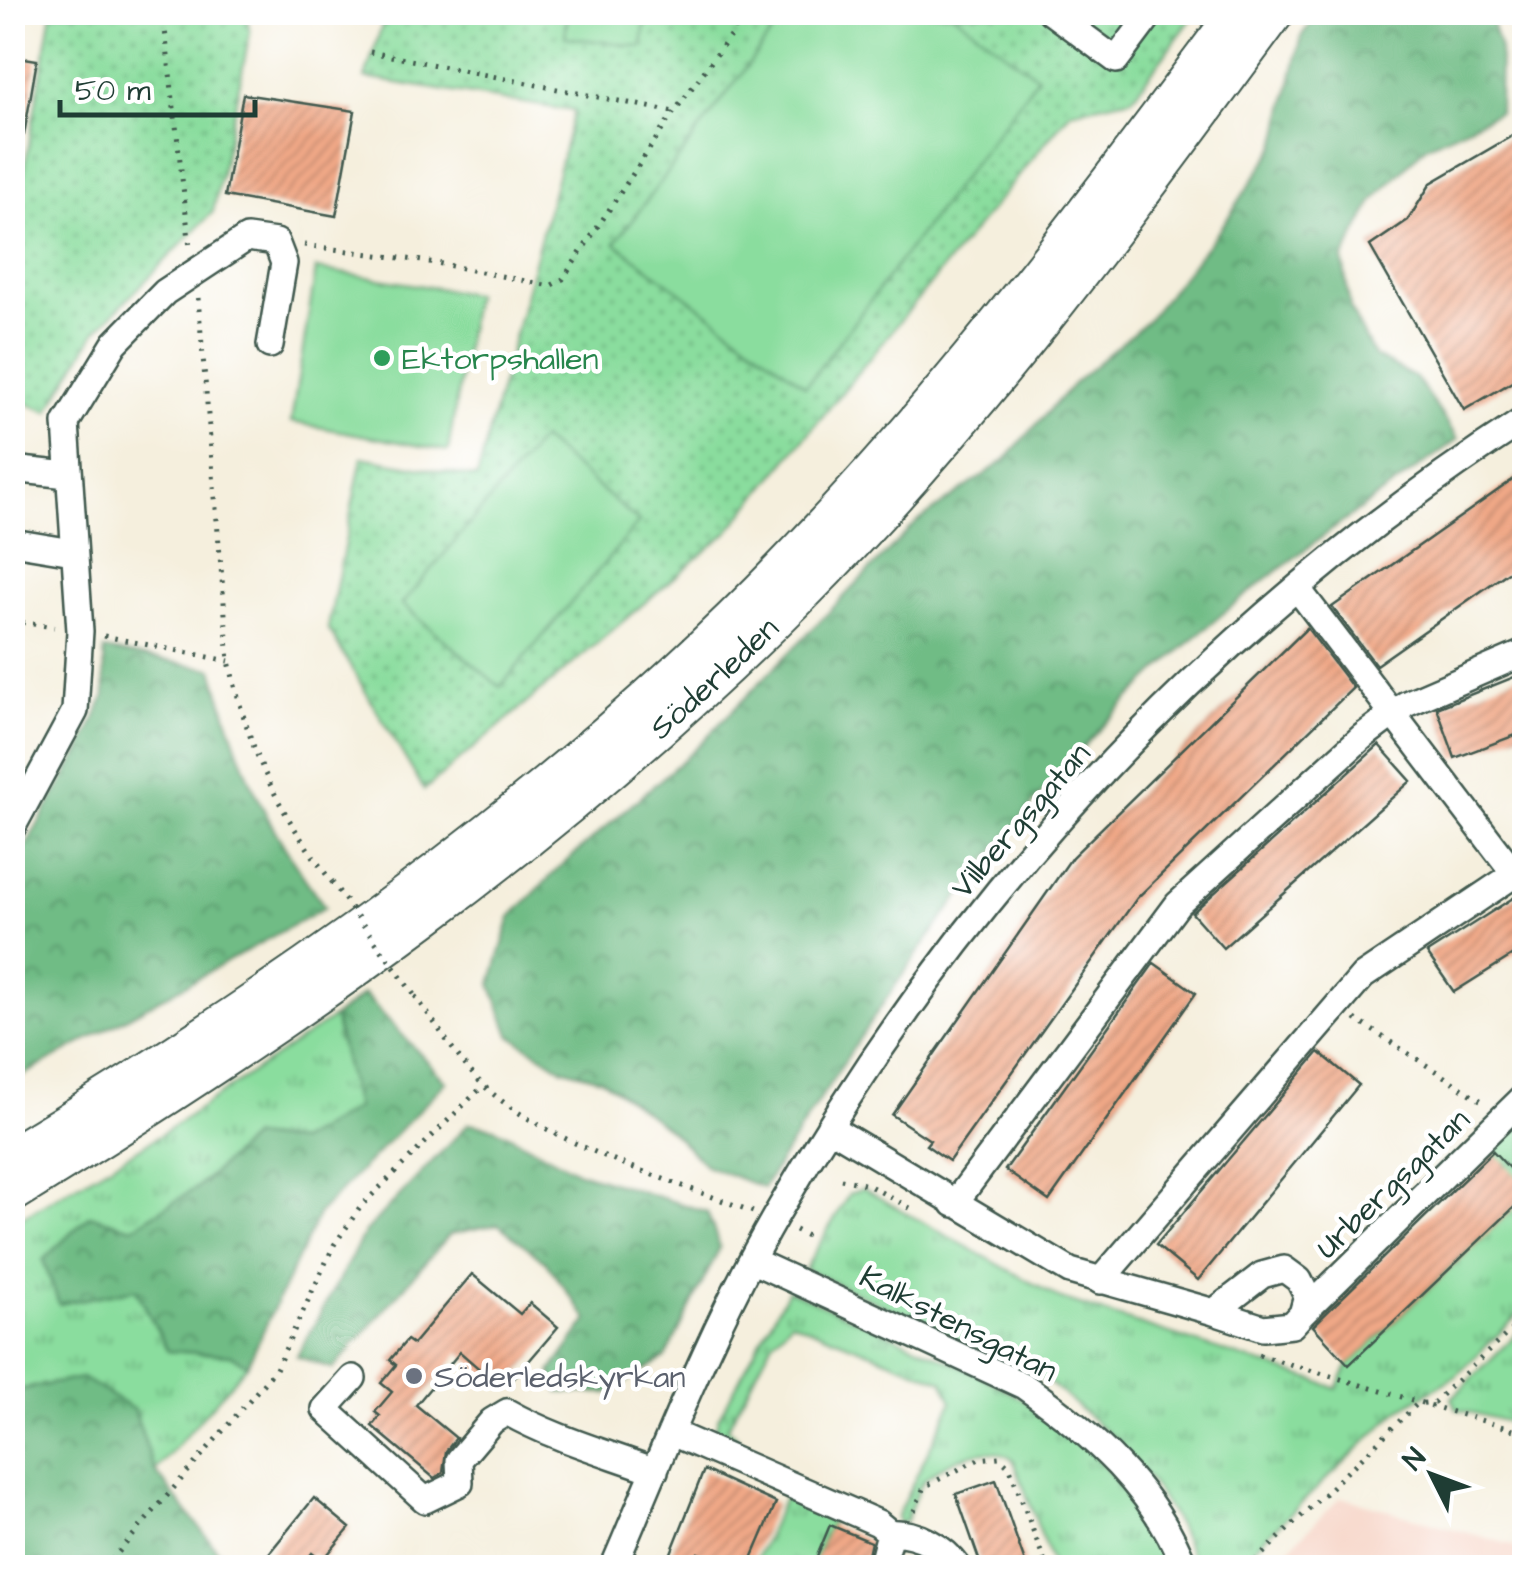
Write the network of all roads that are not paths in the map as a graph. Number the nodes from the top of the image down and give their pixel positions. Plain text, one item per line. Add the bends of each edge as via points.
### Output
1 (1051, 12) edge
2 (1152, 12) edge
3 (1238, 12) edge
4 (1275, 12) edge
5 (270, 345) dead end
6 (1524, 420) edge
7 (67, 462) junction
8 (12, 469) edge
9 (12, 542) edge
10 (73, 552) junction
11 (1297, 588) junction
12 (1524, 653) edge
13 (1394, 713) junction
14 (12, 828) edge
15 (1520, 871) edge
16 (1524, 1097) edge
17 (829, 1127) junction
18 (12, 1156) edge
19 (12, 1193) edge
20 (954, 1204) junction
21 (752, 1261) junction
22 (1100, 1281) junction
23 (1214, 1312) junction
24 (1302, 1314) junction
25 (353, 1378) dead end
26 (672, 1433) junction
27 (655, 1472) junction
28 (898, 1533) junction
29 (613, 1568) edge
30 (882, 1568) edge
31 (960, 1568) edge
32 (1185, 1568) edge

1 - 2 street via 1116,60
3 - 18 highway, Söderleden via 928,410 679,670 420,887 244,1011
4 - 19 highway, Söderleden via 1059,301 953,429 704,688 434,914 256,1038
5 - 7 street via 284,263 276,242 248,238 165,292 115,343 66,423
6 - 11 street, Vilbergsgatan
7 - 8 street
7 - 10 street
9 - 10 street
10 - 14 street via 80,632 75,711
11 - 13 street
11 - 17 street, Vilbergsgatan via 1178,695 1036,840
12 - 13 street
13 - 15 street via 1452,796
13 - 20 street via 1178,904
15 - 22 street via 1363,976
16 - 24 street, Urbergsgatan
17 - 20 street
17 - 21 street, Vilbergsgatan
20 - 22 street via 1070,1272
21 - 26 street, Vilbergsgatan
21 - 32 street, Kalkstensgatan via 996,1372 1051,1404 1108,1450 1148,1500
22 - 23 street
23 - 24 street via 1262,1328 1292,1325
23 - 24 street via 1262,1275 1284,1269 1306,1296
25 - 27 street via 324,1409 426,1500 460,1483 459,1460 507,1412 580,1448
26 - 27 street, Vilbergsgatan
26 - 28 street
27 - 29 street, Vilbergsgatan
28 - 30 street
28 - 31 street via 945,1550

